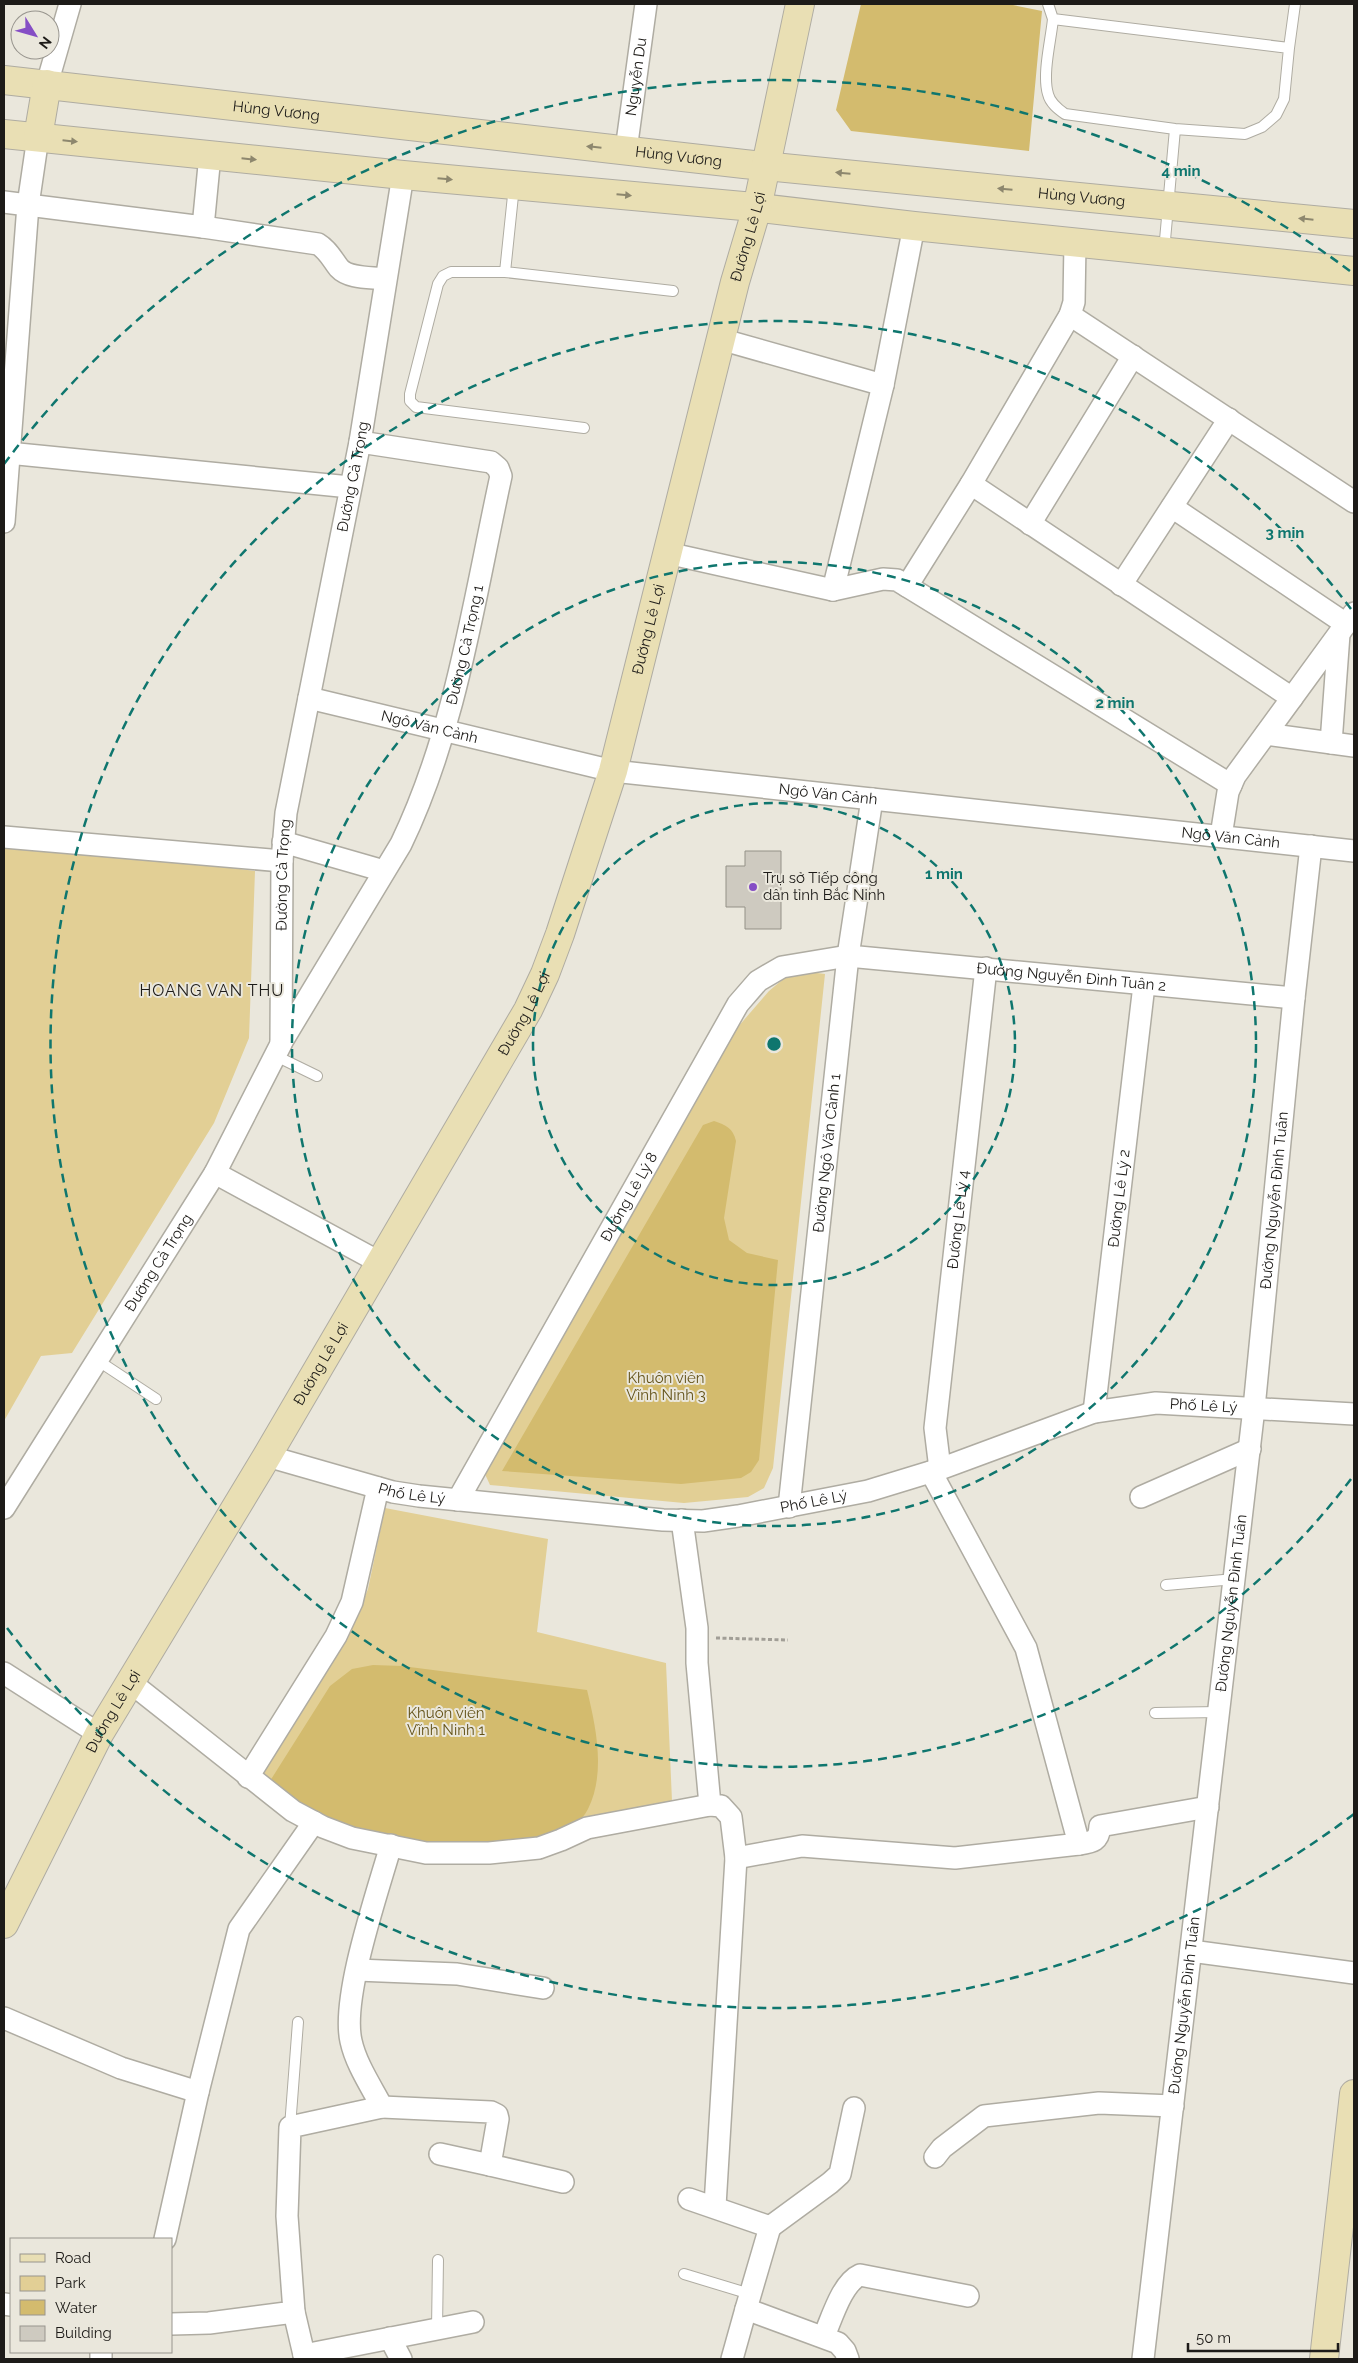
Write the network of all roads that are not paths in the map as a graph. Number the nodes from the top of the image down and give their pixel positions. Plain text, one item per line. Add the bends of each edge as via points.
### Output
1 (70, 4) edge
2 (646, 4) edge
3 (800, 4) edge
4 (1048, 4) edge
5 (1295, 4) edge
6 (1054, 19) junction
7 (1289, 48) junction
8 (4, 80) edge
9 (47, 84) junction
10 (1174, 129) junction
11 (4, 134) edge
12 (38, 138) junction
13 (626, 150) junction
14 (210, 155) junction
15 (766, 166) junction
16 (403, 175) junction
17 (515, 186) junction
18 (4, 202) edge
19 (28, 205) junction
20 (1170, 205) junction
21 (757, 208) junction
22 (1354, 224) edge
23 (914, 226) junction
24 (203, 227) junction
25 (1074, 243) junction
26 (1164, 252) junction
27 (1354, 271) edge
28 (505, 272) junction
29 (386, 279) junction
30 (673, 291) dead end
31 (1070, 315) junction
32 (720, 340) junction
33 (1133, 356) junction
34 (883, 385) junction
35 (1229, 419) junction
36 (584, 428) dead end
37 (360, 442) junction
38 (8, 453) junction
39 (971, 484) junction
40 (350, 487) junction
41 (1354, 502) edge
42 (1172, 507) junction
43 (4, 522) edge
44 (1030, 524) junction
45 (668, 553) junction
46 (1121, 585) junction
47 (907, 586) junction
48 (833, 590) junction
49 (1347, 623) edge
50 (309, 698) junction
51 (1292, 698) junction
52 (445, 730) junction
53 (1266, 734) junction
54 (1331, 743) junction
55 (1354, 746) edge
56 (613, 771) junction
57 (1231, 785) junction
58 (872, 799) junction
59 (4, 836) edge
60 (1221, 836) junction
61 (1311, 846) junction
62 (1354, 851) edge
63 (282, 852) junction
64 (384, 871) junction
65 (848, 956) junction
66 (986, 968) junction
67 (1144, 985) junction
68 (1294, 998) junction
69 (278, 1050) junction
70 (317, 1076) dead end
71 (215, 1173) junction
72 (379, 1262) junction
73 (97, 1360) junction
74 (156, 1399) dead end
75 (1254, 1408) junction
76 (1094, 1412) junction
77 (1354, 1414) edge
78 (1250, 1449) junction
79 (267, 1456) junction
80 (936, 1470) junction
81 (378, 1488) junction
82 (1141, 1497) dead end
83 (458, 1500) junction
84 (789, 1507) junction
85 (4, 1508) edge
86 (682, 1520) junction
87 (1235, 1578) junction
88 (1166, 1585) dead end
89 (4, 1673) edge
90 (130, 1682) junction
91 (1219, 1712) junction
92 (1155, 1713) dead end
93 (100, 1734) junction
94 (248, 1776) junction
95 (710, 1805) junction
96 (1208, 1807) junction
97 (314, 1822) junction
98 (1079, 1844) junction
99 (391, 1845) junction
100 (736, 1858) junction
101 (4, 1924) edge
102 (1191, 1951) junction
103 (357, 1970) junction
104 (1354, 1973) edge
105 (543, 1988) dead end
106 (4, 2018) edge
107 (298, 2022) dead end
108 (198, 2092) junction
109 (1354, 2094) edge
110 (1173, 2106) junction
111 (382, 2107) junction
112 (854, 2108) dead end
113 (290, 2127) junction
114 (440, 2154) dead end
115 (935, 2157) dead end
116 (490, 2165) junction
117 (563, 2182) dead end
118 (1349, 2182) edge
119 (689, 2199) dead end
120 (715, 2206) junction
121 (770, 2227) junction
122 (165, 2238) edge
123 (438, 2260) dead end
124 (684, 2274) dead end
125 (968, 2296) dead end
126 (748, 2301) junction
127 (294, 2312) junction
128 (473, 2322) dead end
129 (172, 2324) edge
130 (437, 2329) junction
131 (824, 2336) junction
132 (390, 2338) junction
133 (305, 2357) edge
134 (401, 2359) edge
135 (732, 2359) edge
136 (848, 2359) edge
137 (1143, 2359) edge
138 (1324, 2359) edge

1 - 9 street
2 - 13 street, Nguyễn Du
3 - 15 main road, Đường Lê Lợi
4 - 6 lane
5 - 7 lane
6 - 7 lane
6 - 10 lane via 1047,74 1048,94 1054,106 1065,114
7 - 10 lane via 1284,99 1276,115 1262,127 1245,134
8 - 9 main road, Hùng Vương
9 - 12 main road
13 -> 9 main road, Hùng Vương
10 - 20 lane
11 - 12 main road
12 -> 14 main road
12 - 19 street
13 - 15 main road, Hùng Vương
14 -> 16 main road
14 - 24 street
20 -> 15 main road, Hùng Vương
15 - 21 main road, Đường Lê Lợi
16 -> 17 main road
16 - 29 street, Đường Cả Trọng
17 -> 21 main road
17 - 28 lane
18 - 19 street
19 - 24 street
19 - 38 street
22 -> 20 main road, Hùng Vương
20 - 26 lane
21 - 23 main road
21 - 32 main road, Đường Lê Lợi
23 - 25 main road
23 - 34 street
24 - 29 street via 318,244 326,248 348,275
25 - 26 main road
25 - 31 street via 1074,302
26 - 27 main road
28 - 30 lane
28 - 36 lane via 451,272 443,276 438,284 410,401 424,409
29 - 37 street, Đường Cả Trọng
31 - 33 street
31 - 39 street
32 - 34 street
32 - 45 main road, Đường Lê Lợi
33 - 35 street
33 - 44 street
34 - 48 street
35 - 41 street
35 - 42 street
37 - 40 street, Đường Cả Trọng
37 - 52 street, Đường Cả Trọng 1 via 491,462 501,476
38 - 40 street
38 - 43 street
39 - 44 street
39 - 47 street
40 - 50 street, Đường Cả Trọng
42 - 46 street
42 - 49 street
44 - 46 street
45 - 48 street
45 - 56 main road, Đường Lê Lợi
46 - 51 street
47 - 48 street via 897,580 883,579
47 - 57 street
49 - 51 street
49 - 54 street
50 - 52 street, Ngô Văn Cảnh
50 - 63 street, Đường Cả Trọng via 286,812
51 - 53 street
52 - 56 street, Ngô Văn Cảnh
52 - 64 street, Đường Cả Trọng 1 via 415,815
53 - 54 street
53 - 57 street
54 - 55 street
56 - 58 street, Ngô Văn Cảnh
56 - 72 main road, Đường Lê Lợi via 545,974 528,1010
57 - 60 street
58 - 60 street, Ngô Văn Cảnh
58 - 65 street, Đường Ngô Văn Cảnh 1
59 - 63 street
60 - 61 street, Ngô Văn Cảnh
61 - 62 street, Ngô Văn Cảnh
61 - 68 street, Đường Nguyễn Đình Tuân
63 - 64 street
63 - 69 street, Đường Cả Trọng
64 - 69 street, Đường Cả Trọng 1
65 - 66 street, Đường Nguyễn Đình Tuân 2
65 - 83 street, Đường Lê Lý 8 via 782,967 758,981 738,1004
65 - 84 street, Đường Ngô Văn Cảnh 1
66 - 67 street, Đường Nguyễn Đình Tuân 2
66 - 80 street, Đường Lê Lý 4 via 935,1428
67 - 68 street, Đường Nguyễn Đình Tuân 2
67 - 76 street, Đường Lê Lý 2
68 - 75 street, Đường Nguyễn Đình Tuân
69 - 70 lane
69 - 71 street, Đường Cả Trọng
71 - 72 street
71 - 73 street, Đường Cả Trọng
72 - 79 main road, Đường Lê Lợi
73 - 74 lane
73 - 85 street, Đường Cả Trọng
75 - 76 street, Phố Lê Lý via 1156,1403
75 - 77 street, Phố Lê Lý
75 - 78 street, Đường Nguyễn Đình Tuân
76 - 80 street, Phố Lê Lý
78 - 82 street
78 - 87 street, Đường Nguyễn Đình Tuân
79 - 81 street, Phố Lê Lý
79 - 90 main road, Đường Lê Lợi
80 - 84 street, Phố Lê Lý via 868,1490
80 - 98 street via 1026,1648
81 - 83 street, Phố Lê Lý
81 - 94 street via 348,1613
83 - 86 street, Phố Lê Lý
84 - 86 street, Phố Lê Lý via 704,1521
86 - 95 street via 697,1637
87 - 88 lane
87 - 91 street, Đường Nguyễn Đình Tuân
89 - 93 street
90 - 93 main road, Đường Lê Lợi
90 - 94 street
91 - 92 lane
91 - 96 street, Đường Nguyễn Đình Tuân
93 - 101 main road, Đường Lê Lợi
94 - 97 street via 293,1811
95 - 99 street via 587,1828 531,1849 426,1853
95 - 100 street via 721,1806 731,1817
96 - 98 street via 1100,1826 1095,1842
96 - 102 street, Đường Nguyễn Đình Tuân
97 - 99 street via 352,1838
97 - 108 street via 239,1929
98 - 100 street via 955,1858 802,1846
99 - 103 street
100 - 120 street
102 - 104 street
102 - 110 street, Đường Nguyễn Đình Tuân
103 - 105 street via 457,1974
103 - 111 street via 349,2015 351,2042
106 - 108 street via 121,2068
107 - 113 lane
108 - 122 street
109 - 118 main road
110 - 115 street via 1098,2103 984,2116
110 - 137 street, Đường Nguyễn Đình Tuân
111 - 113 street
111 - 116 street via 490,2112 496,2115
112 - 121 street via 840,2174
113 - 127 street via 287,2216
114 - 116 street
116 - 117 street
118 - 138 main road
119 - 120 street
120 - 121 street
121 - 126 street
123 - 130 lane
124 - 126 lane
125 - 131 street via 860,2275 847,2285
126 - 131 street
126 - 135 street
127 - 129 street via 209,2323
127 - 133 street
128 - 130 street
130 - 132 street
131 - 136 street via 838,2343
132 - 133 street
132 - 134 street

